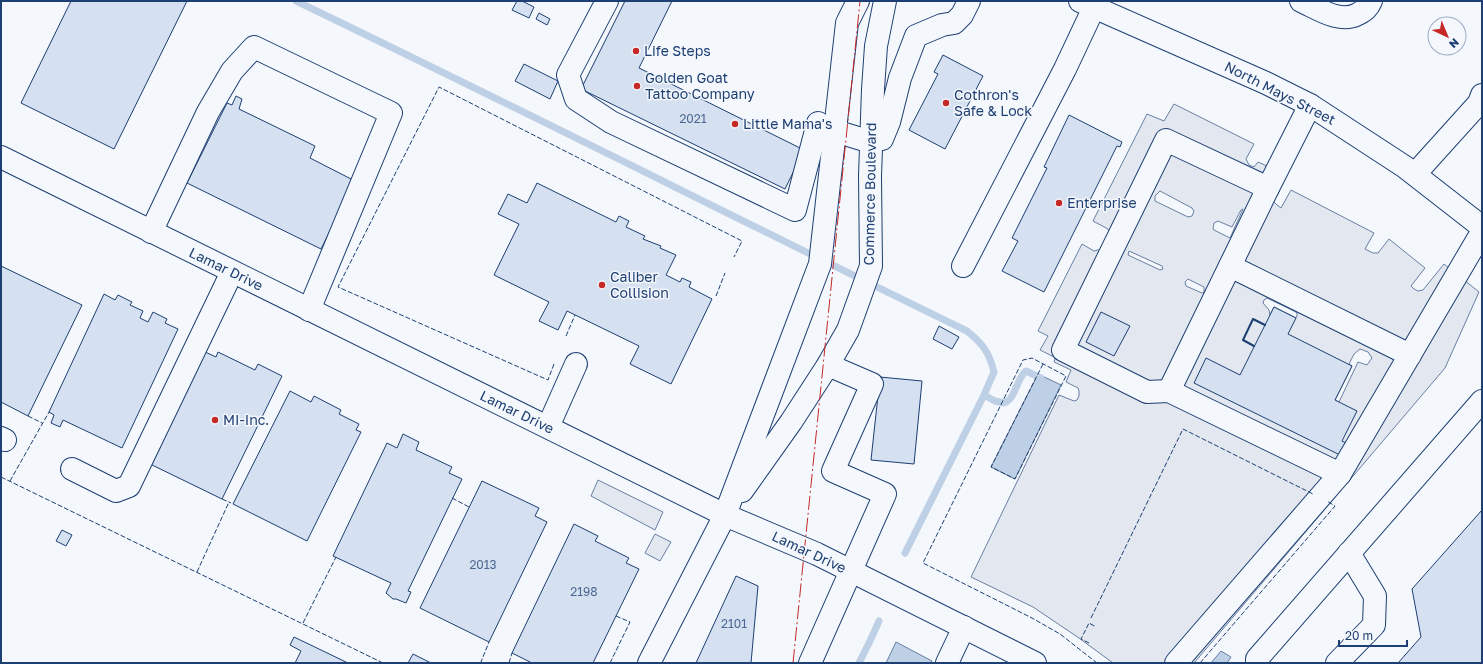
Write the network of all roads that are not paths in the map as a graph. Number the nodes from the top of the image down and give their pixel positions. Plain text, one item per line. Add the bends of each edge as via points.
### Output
1 (607, 1) edge
2 (858, 1) edge
3 (884, 1) edge
4 (969, 1) edge
5 (1301, 1) edge
6 (1371, 1) edge
7 (1091, 3) edge
8 (1482, 95) edge
9 (1310, 105) junction
10 (826, 127) junction
11 (871, 142) junction
12 (1, 157) edge
13 (1415, 174) junction
14 (1268, 188) junction
15 (1482, 227) edge
16 (151, 232) junction
17 (1482, 232) edge
18 (963, 266) dead end
19 (1230, 266) junction
20 (232, 272) junction
21 (309, 310) junction
22 (1410, 356) junction
23 (576, 364) dead end
24 (828, 365) junction
25 (1169, 391) junction
26 (1482, 401) edge
27 (548, 427) junction
28 (72, 469) dead end
29 (1340, 474) junction
30 (725, 515) junction
31 (1349, 553) junction
32 (850, 571) junction
33 (964, 627) junction
34 (648, 663) edge
35 (810, 663) edge
36 (947, 663) edge
37 (1035, 663) edge
38 (1176, 663) edge
39 (1257, 663) edge
40 (1337, 663) edge

1 - 10 street via 568,74 576,99 611,122 795,210
2 - 10 street, Commerce Boulevard via 847,23
3 - 11 street, Commerce Boulevard via 876,46
4 - 11 street via 962,15 954,23 916,36 900,78 882,139
5 - 6 street via 1337,17 1351,18 1368,8
7 - 9 street, North Mays Street
7 - 18 street via 1065,69
8 - 13 street via 1479,103
9 - 13 street, North Mays Street
9 - 14 street
10 - 11 street
10 - 30 street, Commerce Boulevard via 820,264
11 - 24 street, Commerce Boulevard via 871,266 848,330
12 - 16 street, Lamar Drive
13 - 15 street, North Mays Street
14 - 19 street
14 - 25 street via 1166,140 1063,350 1147,392
16 - 20 street, Lamar Drive
16 - 21 street via 208,112 232,71 254,47 391,114
17 - 22 street
19 - 22 street
19 - 25 street
20 - 21 street, Lamar Drive
20 - 28 street via 129,486 116,491
21 - 27 street, Lamar Drive
22 - 29 street
23 - 27 street
24 - 30 street, Commerce Boulevard
24 - 32 street via 872,384 833,471 885,494
25 - 29 street
26 - 31 street
27 - 30 street, Lamar Drive
29 - 38 street
30 - 32 street, Lamar Drive via 817,554
30 - 34 street, Commerce Boulevard
31 - 39 street via 1257,659
31 - 40 street via 1375,596 1374,625
32 - 33 street, Lamar Drive
32 - 35 street
33 - 36 street
33 - 37 street, Lamar Drive

